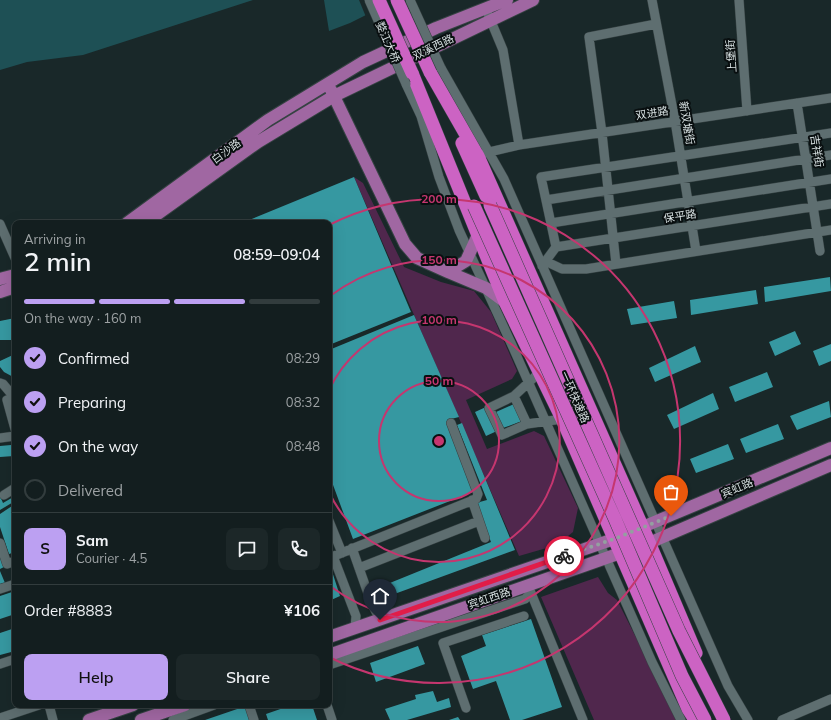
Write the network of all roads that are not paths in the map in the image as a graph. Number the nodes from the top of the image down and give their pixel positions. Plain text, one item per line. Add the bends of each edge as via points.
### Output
1 (369, 0) edge
2 (379, 0) edge
3 (397, 0) edge
4 (410, 0) edge
5 (507, 0) edge
6 (533, 0) edge
7 (652, 0) edge
8 (739, 0) edge
9 (488, 14) junction
10 (656, 24) junction
11 (436, 70) junction
12 (409, 78) junction
13 (328, 83) junction
14 (334, 96) junction
15 (831, 98) edge
16 (797, 103) junction
17 (747, 111) junction
18 (675, 121) junction
19 (602, 132) junction
20 (831, 133) edge
21 (802, 137) junction
22 (519, 145) junction
23 (483, 153) junction
24 (831, 155) edge
25 (680, 156) junction
26 (806, 159) junction
27 (605, 167) junction
28 (684, 178) junction
29 (831, 179) edge
30 (809, 182) junction
31 (608, 190) junction
32 (546, 200) junction
33 (688, 202) junction
34 (831, 204) edge
35 (813, 207) junction
36 (610, 214) junction
37 (131, 220) edge
38 (149, 220) edge
39 (551, 223) junction
40 (0, 224) edge
41 (692, 226) junction
42 (831, 230) edge
43 (817, 232) junction
44 (477, 236) junction
45 (612, 238) junction
46 (556, 247) junction
47 (12, 251) edge
48 (696, 251) junction
49 (820, 251) dead end
50 (470, 254) junction
51 (544, 264) junction
52 (616, 264) junction
53 (448, 272) junction
54 (12, 276) edge
55 (0, 279) edge
56 (12, 288) edge
57 (486, 288) junction
58 (0, 292) edge
59 (505, 302) junction
60 (540, 372) junction
61 (528, 382) junction
62 (0, 383) edge
63 (12, 395) edge
64 (514, 396) junction
65 (12, 398) edge
66 (12, 418) edge
67 (562, 419) junction
68 (545, 421) junction
69 (451, 423) dead end
70 (527, 424) junction
71 (12, 436) edge
72 (0, 438) edge
73 (831, 448) edge
74 (831, 465) edge
75 (12, 490) edge
76 (4, 495) dead end
77 (472, 500) junction
78 (479, 521) junction
79 (657, 522) junction
80 (643, 528) junction
81 (663, 537) junction
82 (332, 538) edge
83 (485, 538) dead end
84 (614, 539) junction
85 (0, 543) edge
86 (649, 543) junction
87 (600, 544) junction
88 (352, 548) junction
89 (620, 553) junction
90 (335, 555) edge
91 (606, 557) junction
92 (12, 562) edge
93 (359, 568) junction
94 (12, 585) edge
95 (0, 589) edge
96 (529, 589) junction
97 (455, 616) junction
98 (524, 616) dead end
99 (380, 620) junction
100 (355, 628) junction
101 (467, 635) junction
102 (332, 637) edge
103 (458, 638) junction
104 (332, 654) edge
105 (12, 660) edge
106 (0, 664) edge
107 (332, 664) edge
108 (831, 699) edge
109 (30, 708) edge
110 (49, 708) edge
111 (124, 708) edge
112 (176, 708) edge
113 (206, 708) edge
114 (249, 708) edge
115 (328, 708) edge
116 (466, 708) dead end
117 (0, 718) edge
118 (54, 720) edge
119 (89, 720) edge
120 (141, 720) edge
121 (173, 720) edge
122 (254, 720) edge
123 (332, 720) edge
124 (583, 720) edge
125 (681, 720) edge
126 (695, 720) edge
127 (705, 720) edge
128 (724, 720) edge
129 (730, 720) edge
130 (748, 720) edge
131 (782, 720) edge

1 - 12 street, 婺江大桥, bridge
2 - 12 highway, 婺江大桥, bridge
3 - 11 highway, bridge
4 - 11 street, bridge
5 - 9 main road, 双溪西路
6 - 9 main road, 双溪西路
7 - 10 street, 新双塘街
8 - 17 street, 上堡街
9 - 13 main road, 双溪西路 via 436,28 363,62
9 - 14 main road, 双溪西路
9 - 22 street via 503,50
10 - 18 street, 新双塘街
10 - 19 street via 589,36
11 - 23 highway
11 - 128 highway, 一环快速路, bridge via 490,205 679,631
12 - 44 highway
12 - 50 street via 439,177
12 - 127 highway, 一环快速路, bridge via 474,206 682,676
13 - 14 main road
13 - 37 main road, 白沙路 via 268,120
14 - 38 main road, 白沙路 via 258,142
14 - 53 main road via 405,244 417,258
15 - 16 street, 双进路
16 - 17 street, 双进路
16 - 21 street, 吉祥街
17 - 18 street, 双进路
18 - 19 street, 双进路
18 - 25 street, 新双塘街
19 - 22 street, 双进路
19 - 27 street
20 - 21 street
21 - 25 street
21 - 26 street, 吉祥街
22 - 23 street, 双进路
23 - 51 street via 504,179
23 - 80 highway
24 - 26 street
25 - 27 street
25 - 28 street, 新双塘街
26 - 28 street
26 - 30 street, 吉祥街
27 - 31 street
27 - 32 street via 541,178
28 - 31 street
28 - 33 street, 新双塘街
29 - 30 street
30 - 33 street
30 - 35 street, 吉祥街
31 - 32 street
31 - 36 street
32 - 39 street
33 - 36 street
33 - 41 street, 新双塘街
34 - 35 street, 保平路
35 - 41 street, 保平路
35 - 43 street, 吉祥街
36 - 39 street
36 - 45 street
39 - 46 street
40 - 47 street
41 - 45 street, 保平路
41 - 48 street, 新双塘街
42 - 43 street
43 - 48 street
43 - 49 street, 吉祥街
44 - 50 main road
44 - 59 highway
45 - 46 street, 保平路
45 - 52 street
46 - 51 street
48 - 52 street
50 - 53 main road via 466,261
50 - 57 street
51 - 52 street via 562,269 586,269
51 - 79 street
53 - 57 main road
54 - 55 main road
56 - 58 main road
57 - 59 main road
57 - 61 street
59 - 60 highway
60 - 61 street
60 - 67 highway
61 - 64 street
61 - 68 street
62 - 63 street
64 - 70 street
64 - 70 street via 490,408 502,435
65 - 66 street via 7,400
67 - 68 street
67 - 84 highway
68 - 70 street
68 - 87 street
69 - 77 street via 478,494
71 - 72 street
73 - 79 main road, 宾虹路
74 - 81 main road, 宾虹路
75 - 76 street
77 - 78 street
77 - 88 street
78 - 83 street
78 - 93 street
79 - 80 main road, 宾虹路
79 - 81 street
80 - 84 main road, 宾虹西路
80 - 86 highway
81 - 86 main road, 宾虹路
81 - 130 street via 728,686
82 - 90 street
84 - 87 main road, 宾虹西路
84 - 89 highway
85 - 92 street via 7,564
86 - 89 main road, 宾虹西路
86 - 129 highway via 706,677
87 - 91 street
87 - 99 main road, 宾虹西路
88 - 90 street
88 - 93 street
89 - 91 main road, 宾虹西路
89 - 126 highway
90 - 100 street via 356,616
91 - 96 main road, 宾虹西路
91 - 125 street via 652,662
93 - 99 street
94 - 95 street
96 - 97 main road, 宾虹西路
96 - 124 street
97 - 101 street
97 - 103 street
97 - 104 main road, 宾虹西路
97 - 107 street
98 - 101 street
99 - 100 main road, 宾虹西路
100 - 102 main road, 宾虹西路
101 - 103 street
103 - 116 street via 443,643
105 - 106 street
108 - 131 street
109 - 117 street
110 - 118 street
111 - 119 main road
112 - 120 main road
113 - 121 street
114 - 122 street
115 - 123 street

